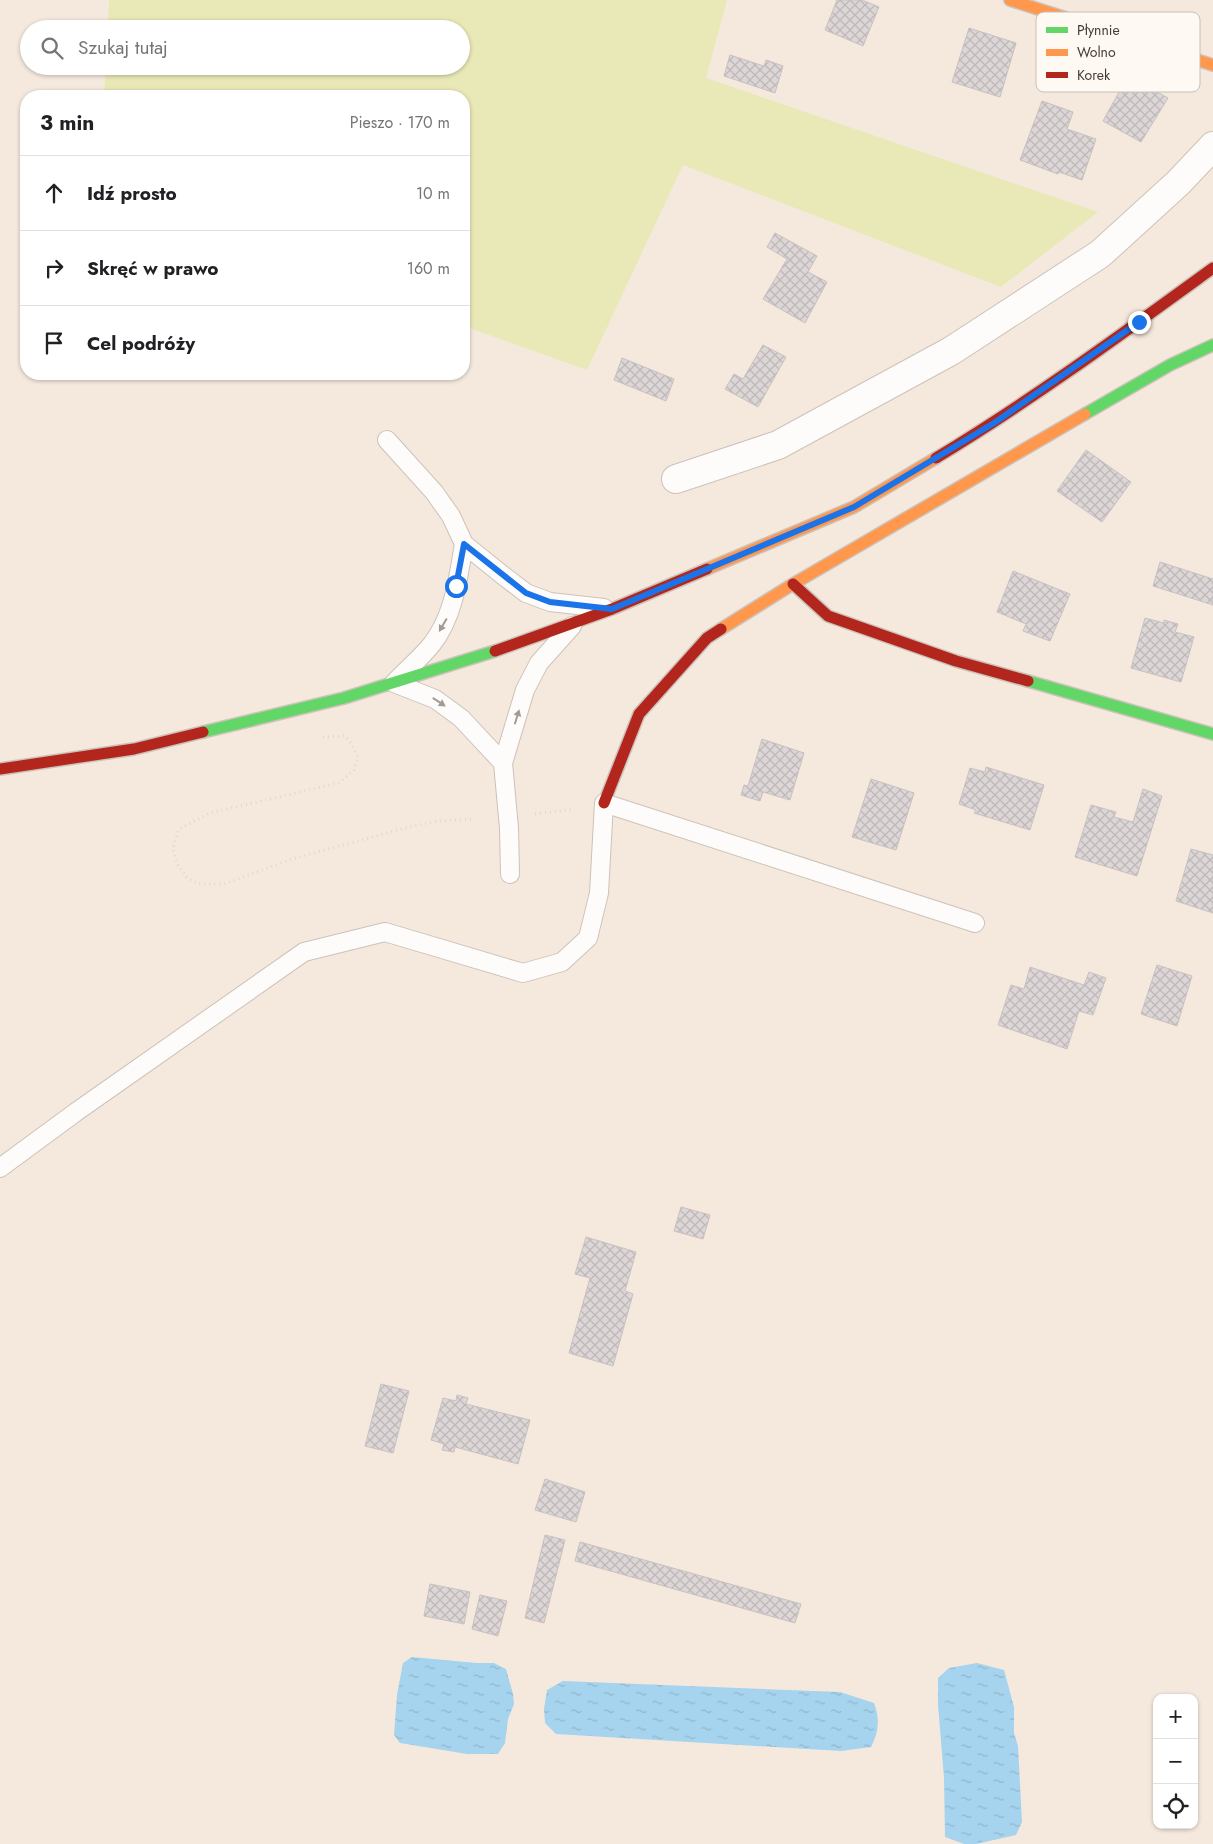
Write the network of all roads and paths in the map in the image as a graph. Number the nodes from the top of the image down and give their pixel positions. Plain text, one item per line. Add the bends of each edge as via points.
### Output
1 (1010, 0) edge
2 (1047, 12) edge
3 (1200, 61) edge
4 (1213, 65) edge
5 (1213, 146) edge
6 (1213, 268) edge
7 (1213, 345) edge
8 (387, 440) dead end
9 (676, 479) dead end
10 (464, 544) junction
11 (794, 584) junction
12 (612, 609) junction
13 (576, 622) junction
14 (394, 683) junction
15 (1213, 734) edge
16 (319, 737) dead end
17 (503, 764) junction
18 (0, 769) edge
19 (604, 803) junction
20 (535, 814) dead end
21 (475, 819) dead end
22 (510, 874) dead end
23 (975, 923) dead end
24 (0, 1168) edge

1 - 2 street
3 - 4 street
5 - 9 street via 1178,183 1100,254 951,351 778,445
6 - 12 street via 994,423 854,507
7 - 11 street via 1170,365
8 - 10 lane via 434,492 451,516
10 - 12 lane via 526,593 550,602
10 -> 14 lane via 448,616 432,644
11 - 15 street via 828,616 956,661
11 - 19 street via 707,638 639,714
12 - 13 street
13 - 14 street
17 -> 13 lane via 525,690 535,670
14 -> 17 lane via 435,699 461,718
14 - 18 street via 134,749
16 - 21 path via 345,736 358,757 354,770 339,783 210,813 179,829 173,848 177,864 187,878 199,884 224,884 292,859 409,826
17 - 22 lane
19 - 20 path
19 - 23 lane
19 - 24 lane via 599,893 588,938 562,962 523,973 385,932 304,952

